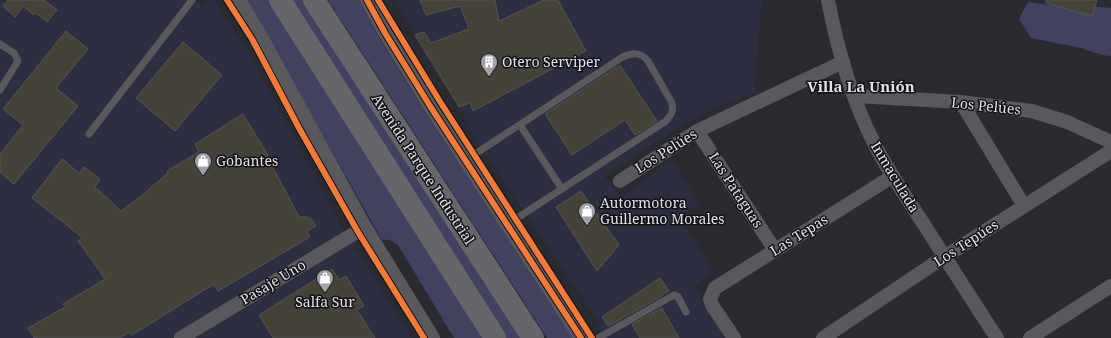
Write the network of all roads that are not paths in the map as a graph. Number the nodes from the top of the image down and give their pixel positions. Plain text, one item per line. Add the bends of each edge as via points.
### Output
1 (192, 0) edge
2 (239, 0) edge
3 (280, 0) edge
4 (314, 0) edge
5 (367, 0) edge
6 (828, 0) edge
7 (0, 44) edge
8 (843, 62) junction
9 (0, 90) edge
10 (855, 96) junction
11 (961, 102) junction
12 (520, 125) junction
13 (697, 131) junction
14 (89, 134) dead end
15 (1111, 142) edge
16 (1111, 151) edge
17 (466, 160) junction
18 (893, 176) junction
19 (620, 180) dead end
20 (562, 189) junction
21 (1024, 206) junction
22 (508, 224) junction
23 (365, 226) junction
24 (775, 250) junction
25 (944, 257) junction
26 (1111, 286) edge
27 (686, 312) dead end
28 (181, 338) edge
29 (433, 338) edge
30 (495, 338) edge
31 (533, 338) edge
32 (581, 338) edge
33 (598, 338) edge
34 (734, 338) edge
35 (823, 338) edge
36 (997, 338) edge
37 (1030, 338) edge

1 - 14 lane
2 - 23 street
3 - 30 highway, Avenida Parque Industrial
4 - 31 highway, Avenida Parque Industrial
5 - 17 street via 385,33
6 - 8 street, Inmaculada
7 - 9 lane via 14,53 18,61
8 - 10 street, Inmaculada
8 - 13 street, Los Pelúes
10 - 11 street, Los Pelúes
10 - 18 street, Inmaculada via 874,143
11 - 15 street, Los Pelúes via 1038,113 1067,122
11 - 21 street
12 - 17 lane
12 - 20 lane
12 - 20 lane via 626,55 638,54 648,61 672,103 670,116
13 - 19 street, Los Pelúes
13 - 24 street, Las Pataguas
16 - 21 street, Los Tepúes
17 - 22 street
18 - 24 street, Las Tepas
18 - 25 street, Inmaculada
20 - 22 lane
21 - 25 street, Los Tepúes
22 - 32 street
23 - 28 street, Pasaje Uno
23 - 29 street
24 - 34 street, Las Tepas via 715,288 710,299 712,305
25 - 35 street, Los Tepúes
25 - 36 street, Inmaculada
26 - 37 street
27 - 33 lane via 678,297 674,295

